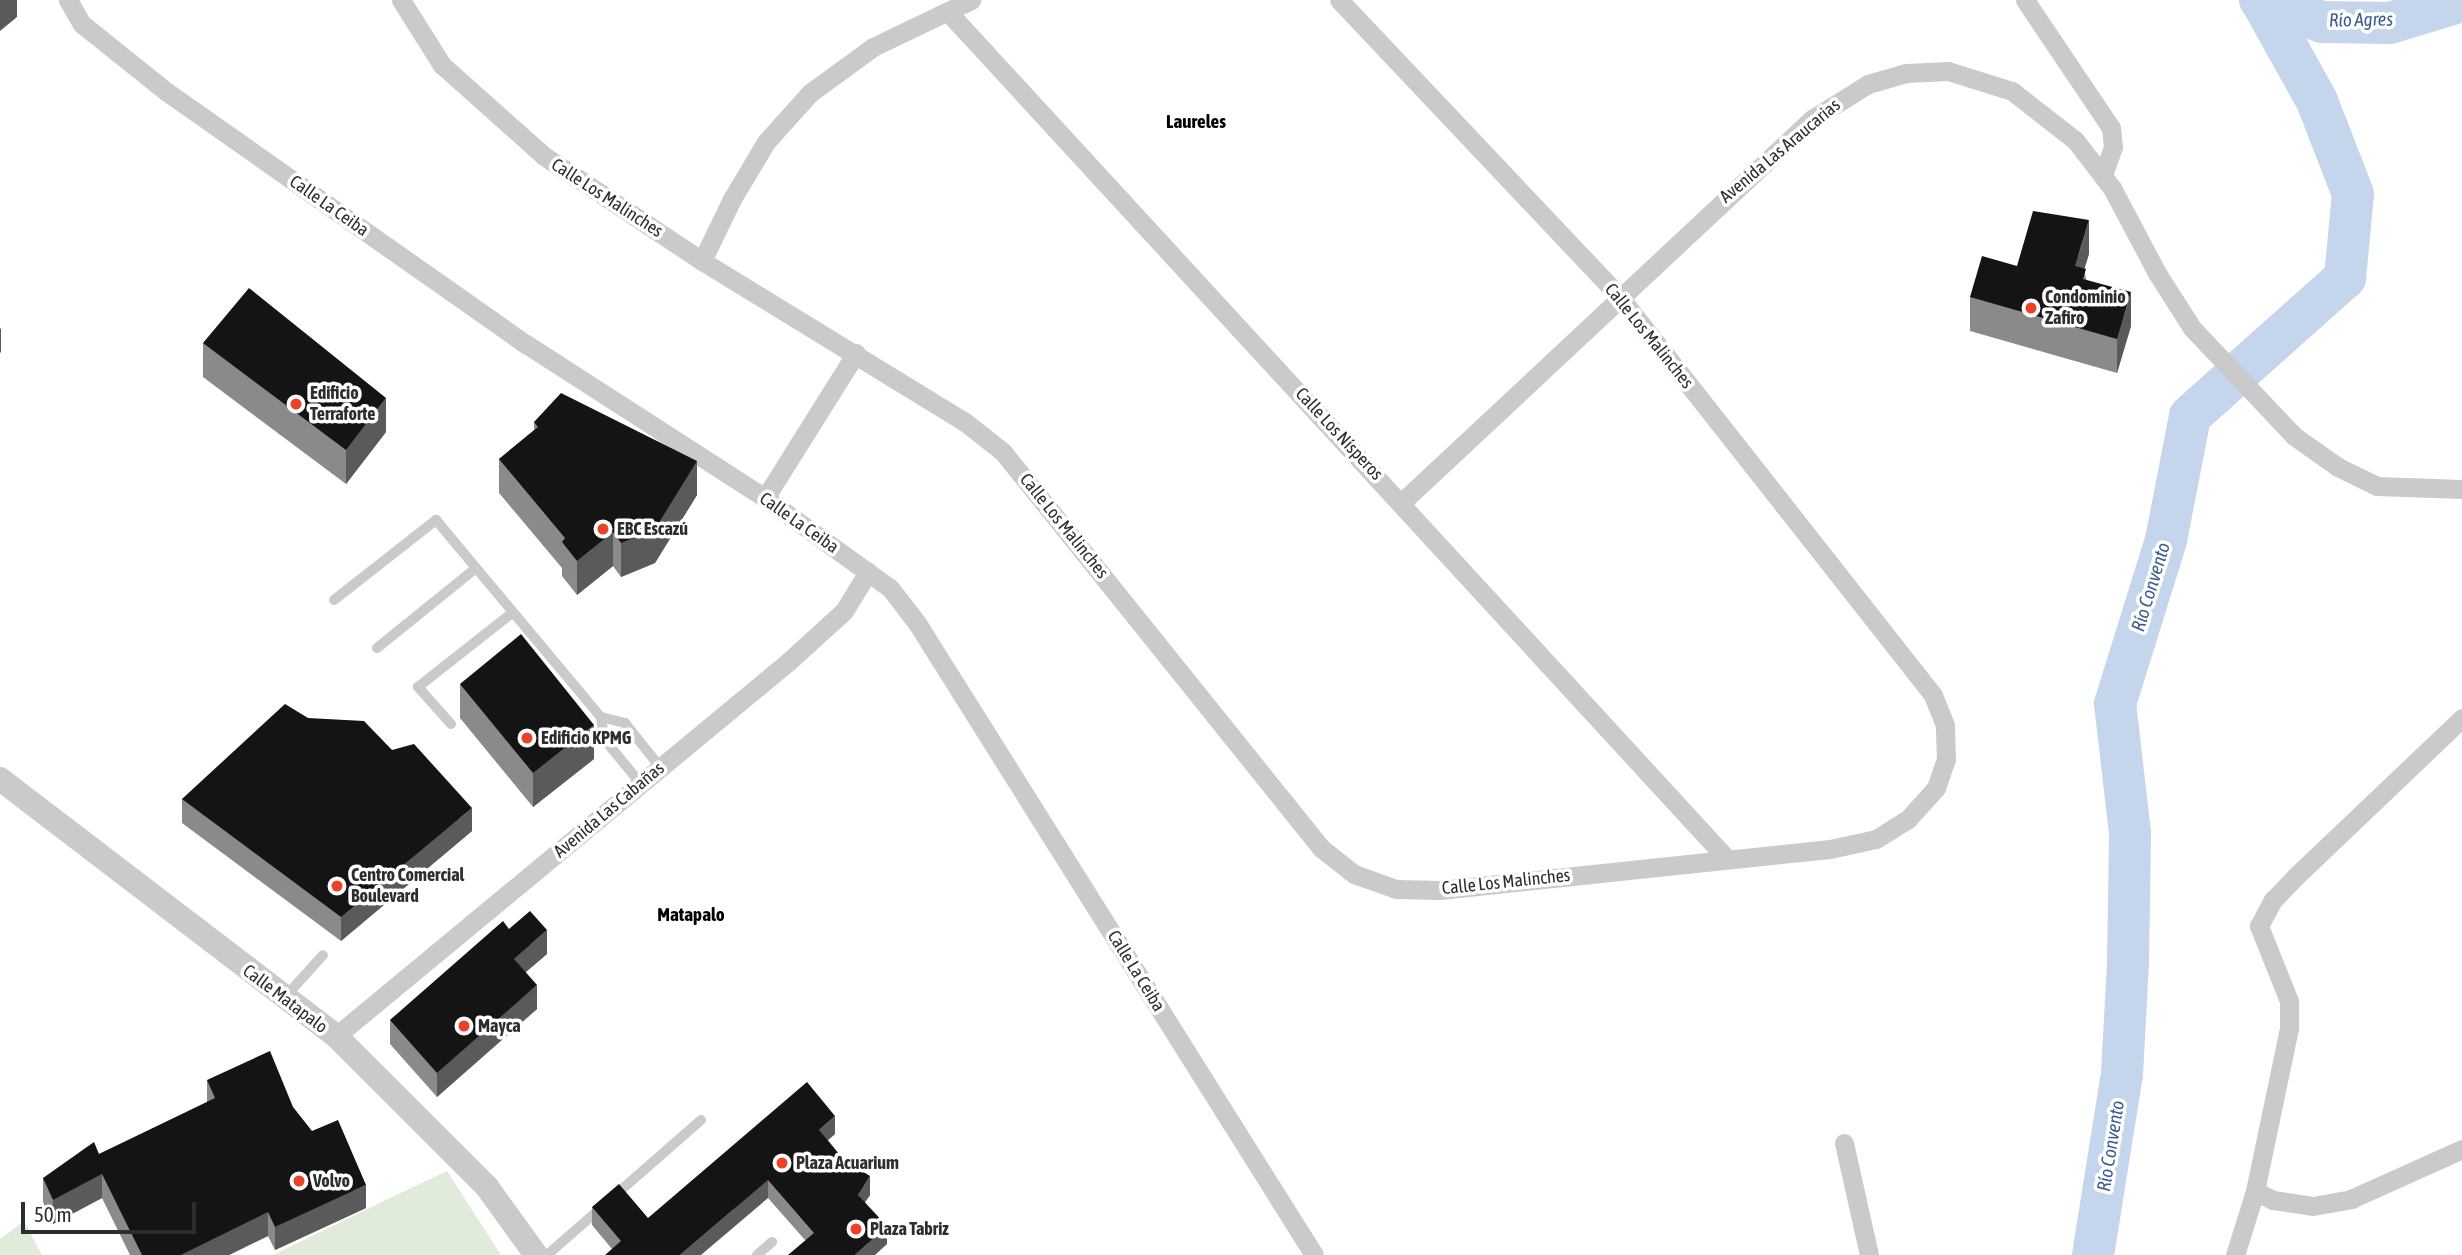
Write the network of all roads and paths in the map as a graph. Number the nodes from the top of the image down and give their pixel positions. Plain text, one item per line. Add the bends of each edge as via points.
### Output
1 (68, 0) edge
2 (401, 0) edge
3 (971, 0) edge
4 (1339, 0) edge
5 (2025, 0) edge
6 (948, 12) junction
7 (2103, 175) junction
8 (702, 261) junction
9 (1619, 296) junction
10 (856, 353) junction
11 (2462, 489) edge
12 (765, 498) junction
13 (1402, 502) junction
14 (475, 569) junction
15 (868, 572) junction
16 (334, 600) dead end
17 (512, 613) junction
18 (377, 649) dead end
19 (601, 717) junction
20 (2462, 718) edge
21 (451, 724) dead end
22 (660, 767) junction
23 (0, 779) edge
24 (641, 784) junction
25 (1727, 859) junction
26 (323, 955) dead end
27 (284, 998) junction
28 (336, 1037) junction
29 (701, 1120) dead end
30 (1844, 1143) dead end
31 (2462, 1149) edge
32 (2255, 1191) junction
33 (772, 1242) dead end
34 (536, 1255) edge
35 (547, 1255) edge
36 (757, 1255) edge
37 (1314, 1255) edge
38 (1869, 1255) edge
39 (2235, 1255) edge

1 - 12 street, Calle La Ceiba via 82,24 167,92 526,345
2 - 8 street, Calle Los Malinches via 442,65 544,156
3 - 6 street
4 - 9 street, Calle Los Malinches
5 - 7 street via 2111,128 2113,147
6 - 8 street via 873,47 810,93 766,142
6 - 13 street, Calle Los Nísperos
7 - 9 street, Avenida Las Araucarias via 2049,115 1998,84 1948,71 1886,78 1841,97 1812,119
7 - 11 street, Avenida Las Araucarias via 2172,299 2259,404 2313,450 2366,482 2395,490
8 - 10 street, Calle Los Malinches
9 - 13 street, Avenida Las Araucarias
9 - 25 street, Calle Los Malinches via 1933,695 1945,725 1946,760 1936,788 1908,819 1876,839 1830,849
10 - 12 street
10 - 25 street, Calle Los Malinches via 965,422 1003,452 1321,848 1354,874 1396,889 1418,891
12 - 15 street, Calle La Ceiba
13 - 25 street, Calle Los Nísperos
14 - 16 lane via 436,520
14 - 17 lane
14 - 18 lane
15 - 22 street, Avenida Las Cabañas via 844,611
15 - 37 street, Calle La Ceiba via 890,588 917,623
17 - 19 lane
17 - 21 lane via 418,687
19 - 22 lane via 625,723
19 - 24 lane via 604,739
20 - 32 street via 2273,900 2259,926 2289,1001 2290,1028
22 - 24 street, Avenida Las Cabañas
23 - 27 street, Calle Matapalo
24 - 28 street, Avenida Las Cabañas
26 - 27 lane
27 - 28 street, Calle Matapalo
28 - 34 street, Calle Matapalo via 487,1187
29 - 35 lane
30 - 38 street
31 - 32 street via 2351,1199 2313,1206
32 - 39 street
33 - 36 lane

